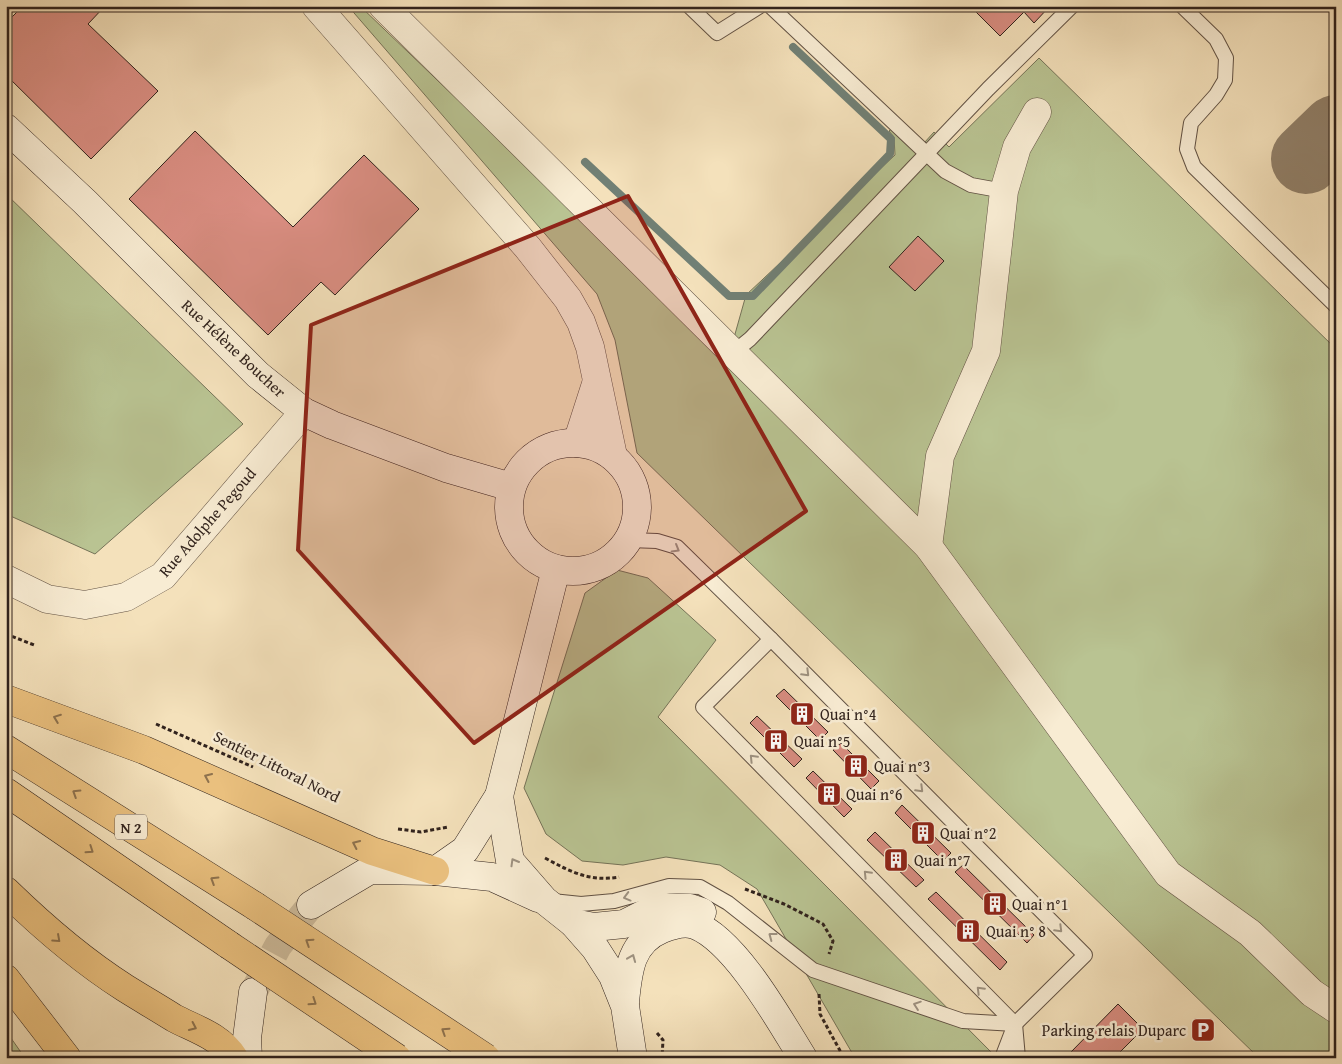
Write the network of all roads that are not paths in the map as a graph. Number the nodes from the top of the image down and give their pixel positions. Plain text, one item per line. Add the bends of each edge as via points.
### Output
1 (316, 6) edge
2 (382, 6) edge
3 (689, 6) edge
4 (760, 6) edge
5 (770, 6) edge
6 (1072, 6) edge
7 (1182, 6) edge
8 (1037, 112) dead end
9 (6, 128) edge
10 (926, 156) junction
11 (1004, 191) junction
12 (1336, 306) edge
13 (734, 352) junction
14 (596, 382) junction
15 (304, 412) junction
16 (577, 443) junction
17 (613, 456) junction
18 (512, 487) junction
19 (629, 540) junction
20 (928, 546) junction
21 (556, 569) junction
22 (6, 579) edge
23 (771, 639) junction
24 (6, 699) edge
25 (6, 749) edge
26 (6, 792) edge
27 (499, 796) junction
28 (435, 871) junction
29 (6, 891) edge
30 (544, 900) junction
31 (311, 905) tunnel mouth
32 (574, 923) junction
33 (6, 979) edge
34 (254, 992) tunnel mouth
35 (765, 997) junction
36 (22, 1000) junction
37 (625, 1006) junction
38 (1336, 1009) edge
39 (1015, 1024) junction
40 (49, 1058) edge
41 (67, 1058) edge
42 (234, 1058) edge
43 (248, 1058) edge
44 (397, 1058) edge
45 (486, 1058) edge
46 (632, 1058) edge
47 (803, 1058) edge
48 (1002, 1058) edge
49 (1018, 1058) edge

1 - 14 street via 528,248 568,299 590,347
2 - 13 street
3 - 4 lane via 717,33
5 - 10 lane
6 - 10 lane
7 - 12 lane via 1216,40 1226,58 1225,80 1191,123 1188,149 1194,167
8 - 11 street via 1017,147
9 - 15 street, Rue Hélène Boucher via 258,375
10 - 11 lane via 971,185
10 - 13 lane
11 - 20 street via 986,351 940,456
13 - 20 street
14 - 16 street
14 - 17 street
15 - 18 street, Rue Hélène Boucher via 446,468
15 - 22 street, Rue Adolphe Pegoud via 163,576 126,597 84,605 47,599
16 - 17 street via 596,447
16 - 18 street via 556,445 536,454 521,468
17 - 19 street via 626,471 638,504
18 - 21 street via 508,508 512,528 522,546 537,561
19 - 21 street via 612,559 594,568 576,571
19 -> 23 lane via 657,541 677,547
20 - 38 street via 1168,874 1250,933 1312,993
21 - 27 street
39 -> 23 lane via 704,707
23 -> 39 lane via 1085,955
28 -> 24 highway via 372,851 144,750
45 -> 25 highway, N 2, bridge via 255,906
26 -> 44 highway, N 2, bridge
27 - 28 street via 465,850
30 -> 27 street via 510,861
28 - 30 street via 492,878
28 - 31 street via 370,870
29 -> 42 highway via 64,945 124,988 204,1032 228,1048
30 - 32 street
39 -> 30 lane via 963,1021 813,970 728,903 700,887 669,886 614,901 581,904
32 - 35 street via 594,927 624,924 658,907 690,908 718,918 737,932 754,965
32 - 37 street via 613,976
33 - 36 highway
34 - 43 street via 247,1038
37 -> 35 street via 628,968 635,951 653,932 674,924 694,925 720,940
35 - 47 street
36 - 40 highway
36 - 41 highway
37 - 46 street
39 - 48 lane
39 - 49 lane

